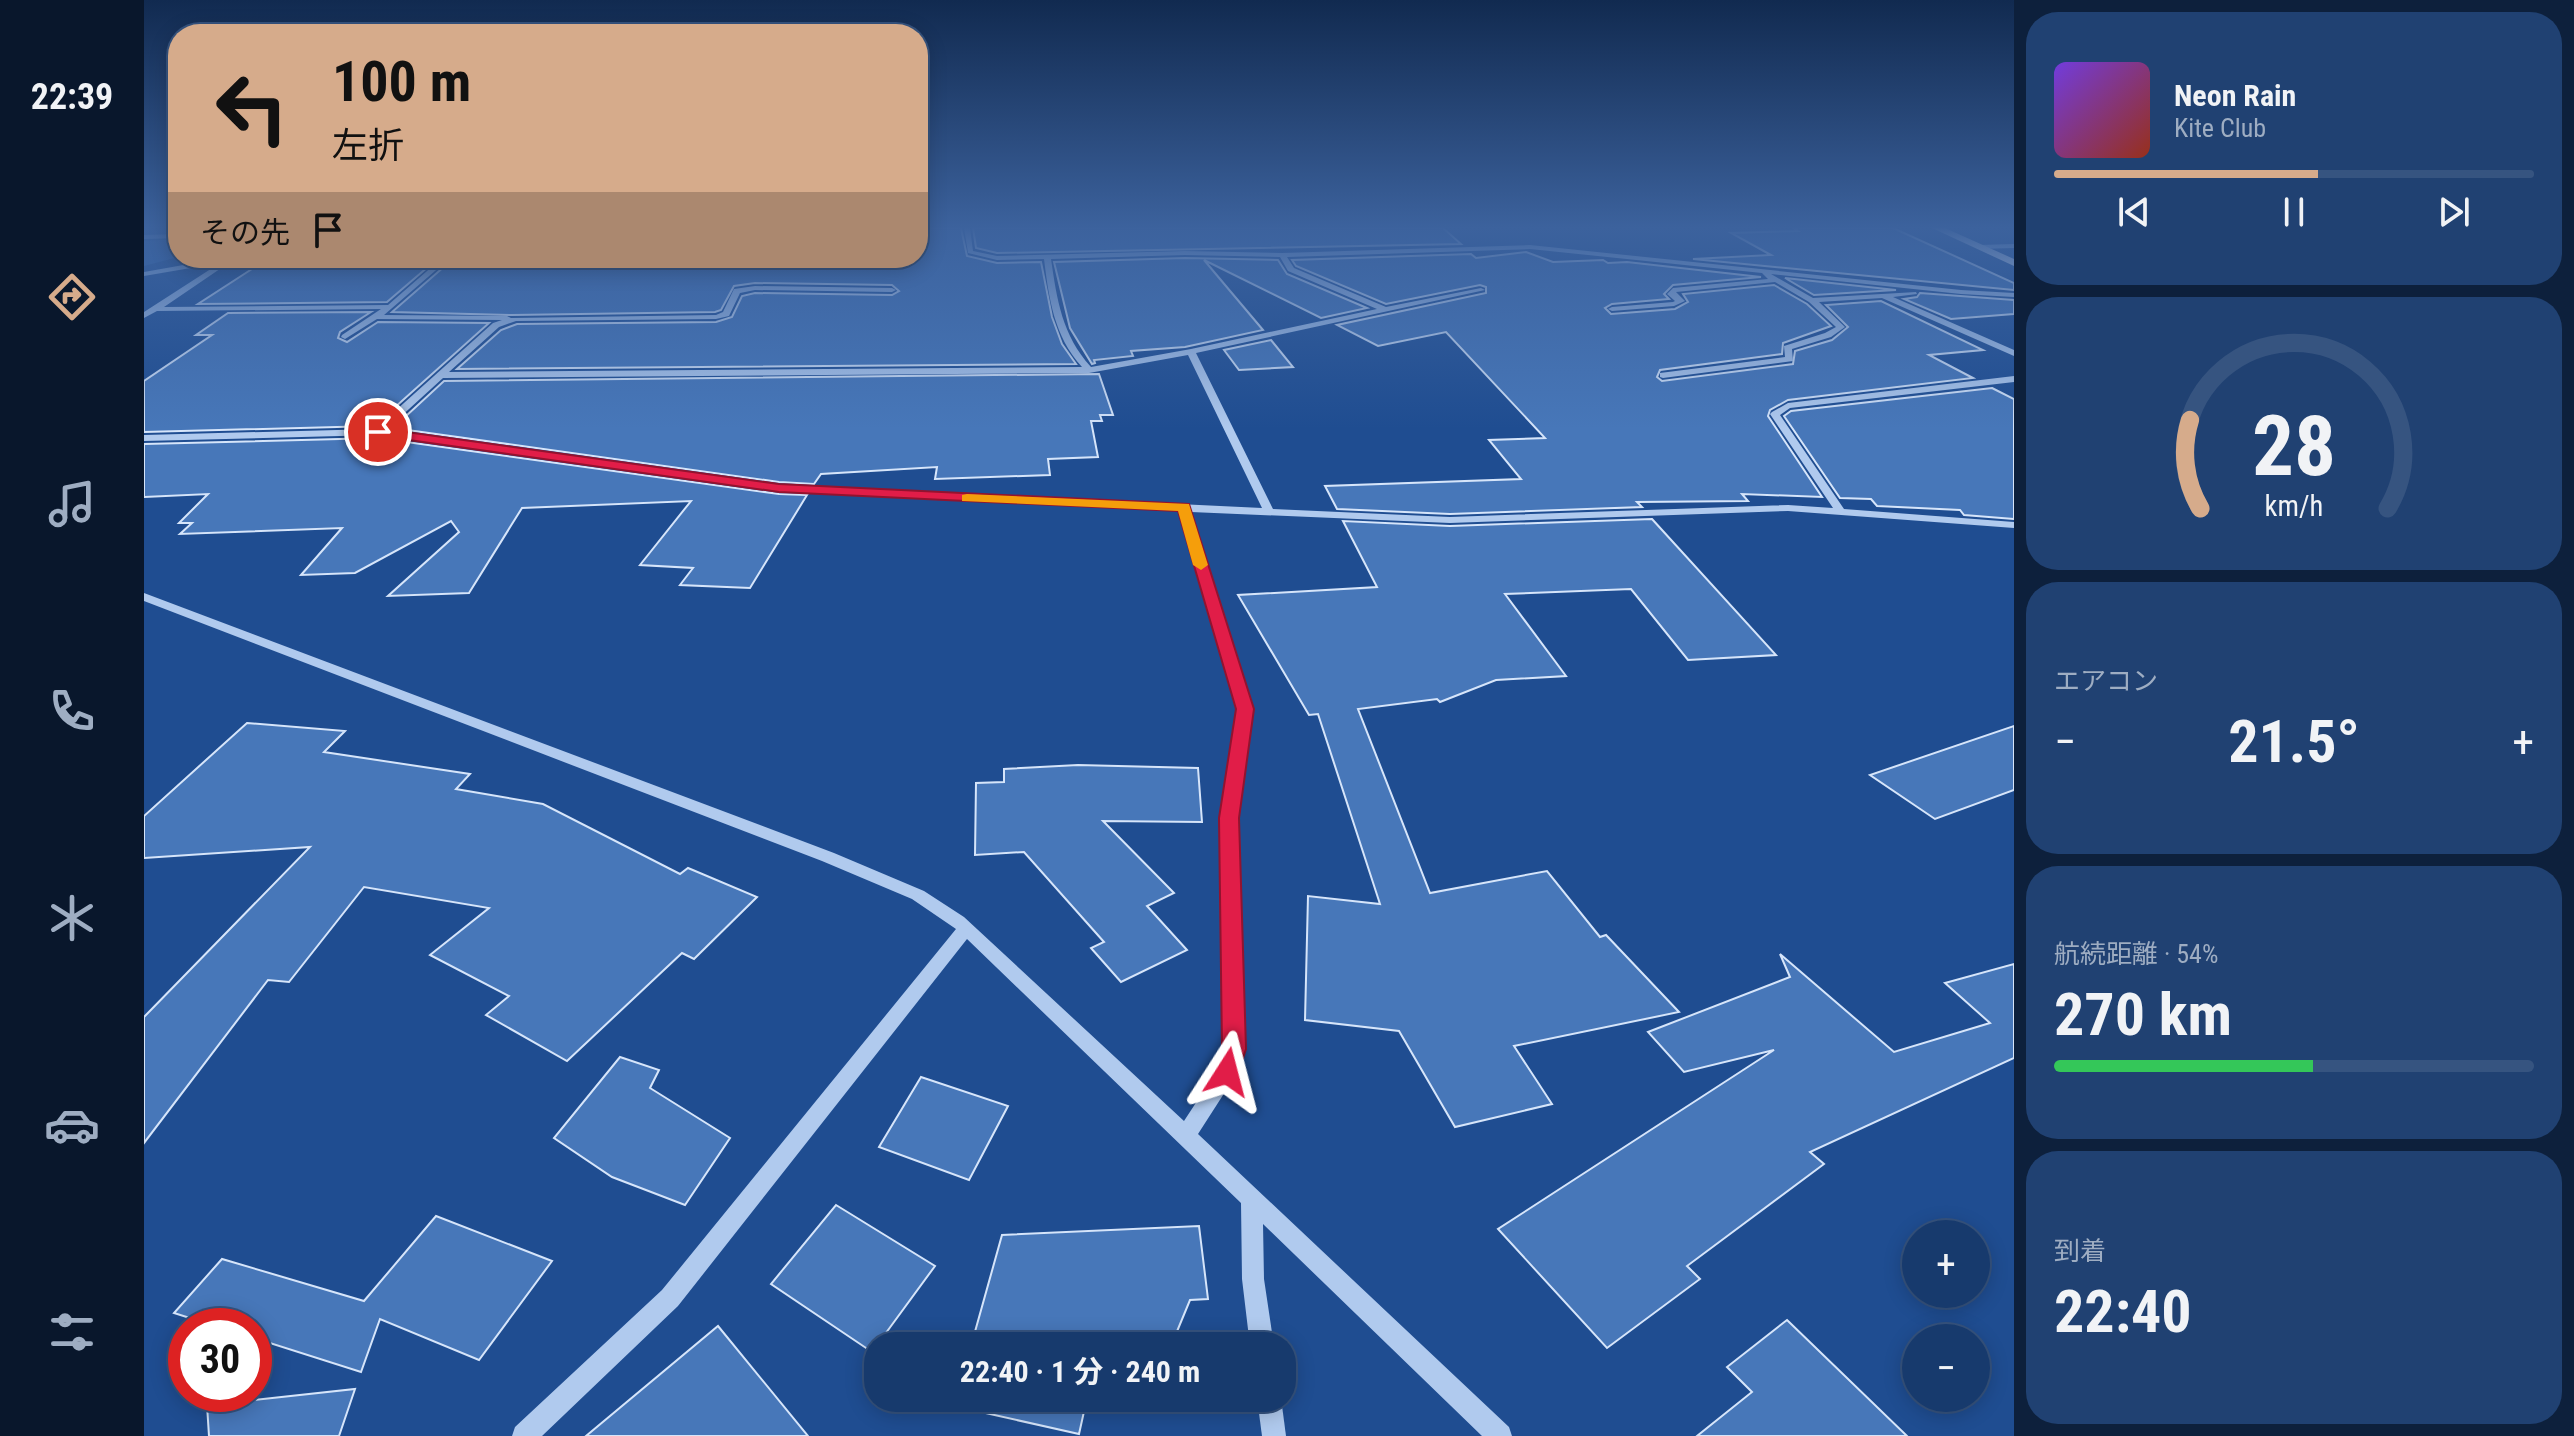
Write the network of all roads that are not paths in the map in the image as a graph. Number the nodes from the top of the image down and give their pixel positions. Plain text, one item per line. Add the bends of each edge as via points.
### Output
1 (178, 295) edge
2 (404, 295) edge
3 (735, 295) edge
4 (1052, 295) edge
5 (1351, 295) edge
6 (1457, 295) edge
7 (1672, 295) edge
8 (1803, 295) edge
9 (1901, 295) edge
10 (1881, 296) junction
11 (1812, 300) junction
12 (390, 307) junction
13 (157, 309) junction
14 (1612, 309) dead end
15 (1385, 310) junction
16 (144, 316) edge
17 (372, 317) junction
18 (515, 319) junction
19 (345, 337) dead end
20 (1191, 352) junction
21 (2014, 353) edge
22 (1089, 370) junction
23 (441, 375) junction
24 (1663, 375) dead end
25 (2014, 379) edge
26 (378, 432) junction
27 (144, 438) edge
28 (1184, 507) junction
29 (1839, 509) junction
30 (1269, 512) junction
31 (2014, 525) edge
32 (144, 597) edge
33 (966, 928) junction
34 (1185, 1136) junction
35 (1252, 1200) junction
36 (1260, 1332) edge
37 (1271, 1412) edge
38 (524, 1436) edge
39 (1274, 1436) edge
40 (1500, 1436) edge

1 - 13 street
2 - 12 street
3 - 18 street via 726,314 716,317
4 - 22 street via 1056,321 1071,352
5 - 15 street
6 - 15 street
7 - 14 street via 1681,301
8 - 11 street
9 - 10 street
10 - 11 street
10 - 21 street
11 - 24 street via 1841,327 1787,348 1790,359
12 - 13 street
12 - 17 street
13 - 16 street
15 - 20 street
17 - 18 street
17 - 19 street
18 - 23 street via 496,325
20 - 22 street
20 - 30 street
22 - 23 street
23 - 26 street
25 - 29 street via 1788,406 1775,414
26 - 27 street
26 - 28 street via 779,488
28 - 30 street
28 - 34 street via 1245,709 1229,818 1234,1049 1227,1072
29 - 30 street via 1450,520
29 - 31 street
32 - 33 street via 828,857 918,895
33 - 34 street
33 - 38 street via 670,1298
34 - 35 street
35 - 36 street
35 - 40 street
37 - 39 street

